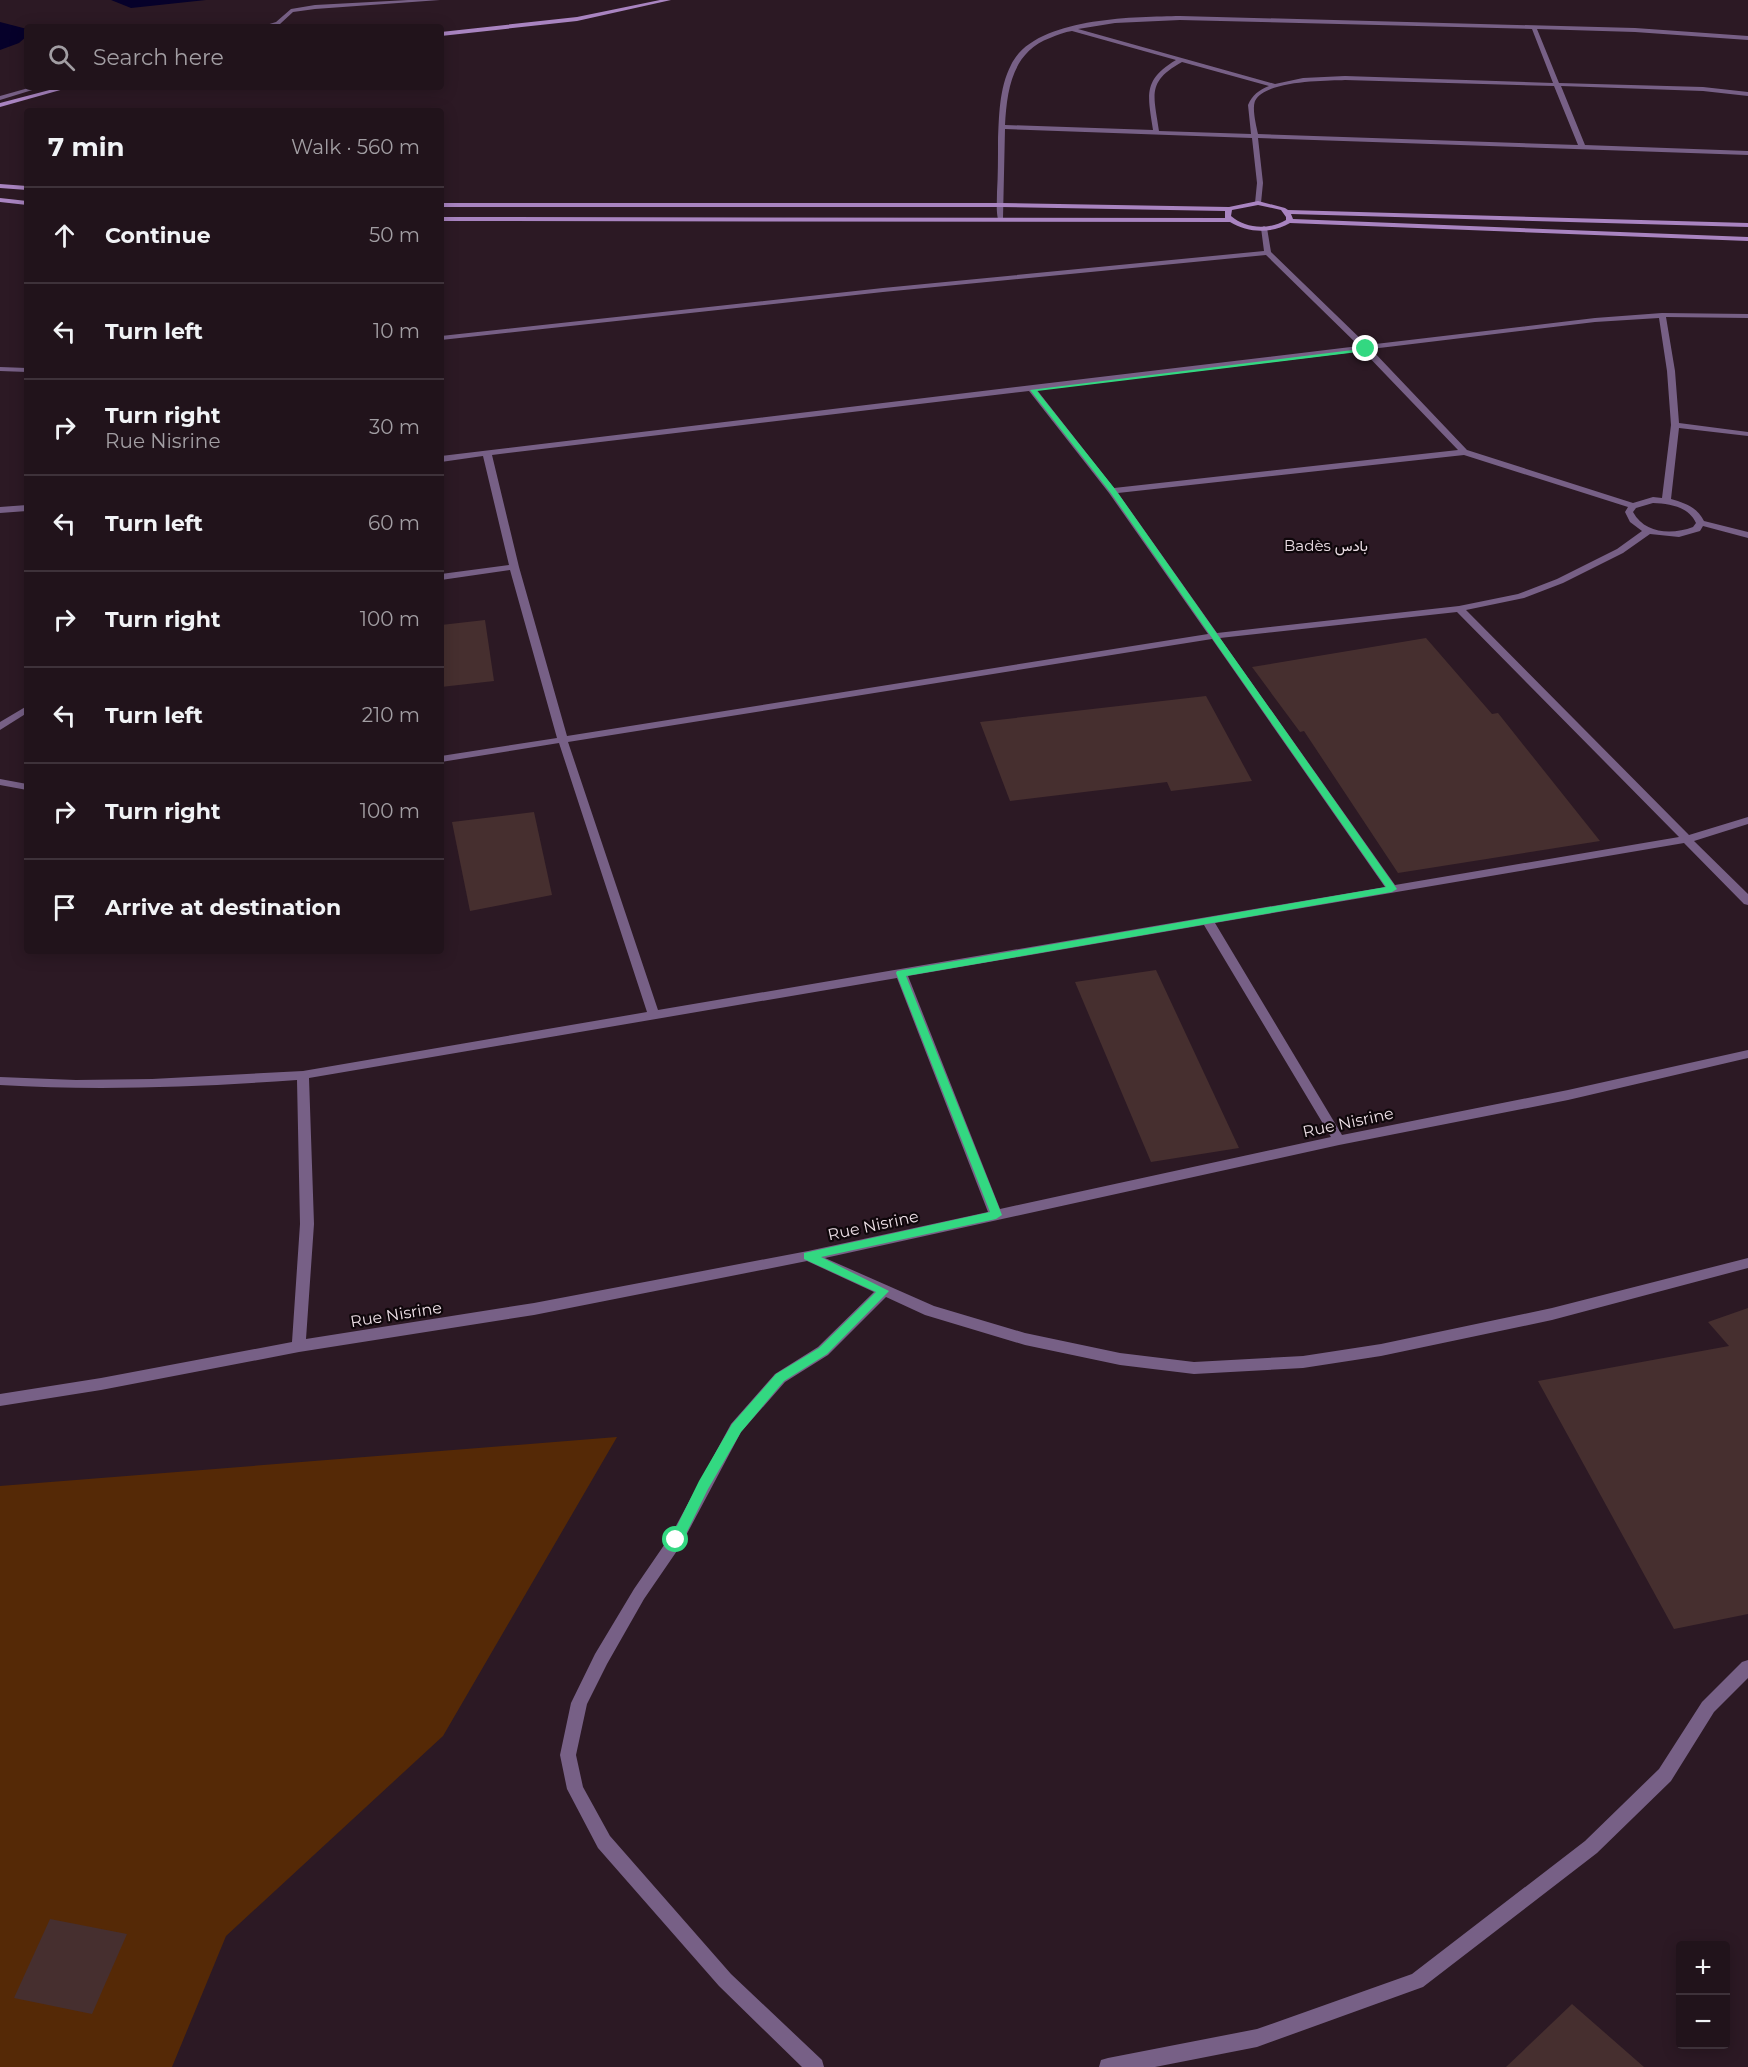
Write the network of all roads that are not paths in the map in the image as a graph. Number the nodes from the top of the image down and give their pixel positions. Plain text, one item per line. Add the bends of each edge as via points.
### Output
1 (437, 0) edge
2 (668, 0) edge
3 (274, 24) edge
4 (1534, 28) junction
5 (1071, 29) junction
6 (444, 34) edge
7 (1748, 38) edge
8 (1181, 60) junction
9 (1558, 84) junction
10 (1275, 86) junction
11 (28, 90) edge
12 (57, 90) edge
13 (1748, 94) edge
14 (0, 98) edge
15 (0, 105) edge
16 (1003, 127) junction
17 (1156, 132) junction
18 (1256, 135) junction
19 (1582, 147) junction
20 (1748, 153) edge
21 (0, 186) edge
22 (24, 188) edge
23 (0, 200) edge
24 (24, 203) edge
25 (1258, 203) junction
26 (444, 205) edge
27 (1001, 205) junction
28 (1229, 209) junction
29 (1287, 212) junction
30 (1000, 218) junction
31 (444, 219) edge
32 (1230, 220) junction
33 (1289, 221) junction
34 (1619, 221) junction
35 (1748, 225) edge
36 (1264, 228) junction
37 (1624, 234) junction
38 (1748, 239) edge
39 (1268, 253) junction
40 (1662, 315) junction
41 (1748, 316) edge
42 (444, 338) edge
43 (1366, 349) junction
44 (0, 369) edge
45 (24, 370) edge
46 (1033, 390) junction
47 (1675, 425) junction
48 (1748, 434) edge
49 (1464, 452) junction
50 (487, 453) junction
51 (444, 459) edge
52 (1112, 491) junction
53 (1666, 501) junction
54 (1633, 506) junction
55 (24, 508) edge
56 (0, 510) edge
57 (1700, 523) junction
58 (1649, 531) junction
59 (1748, 535) edge
60 (514, 567) junction
61 (444, 577) edge
62 (1459, 609) junction
63 (1215, 636) junction
64 (24, 710) edge
65 (0, 727) edge
66 (562, 738) junction
67 (444, 758) edge
68 (0, 782) edge
69 (24, 786) edge
70 (1748, 820) edge
71 (1688, 839) junction
72 (1392, 889) junction
73 (1748, 901) edge
74 (1208, 922) junction
75 (901, 973) junction
76 (653, 1014) junction
77 (1748, 1054) edge
78 (303, 1075) junction
79 (0, 1081) edge
80 (1339, 1140) junction
81 (996, 1215) junction
82 (808, 1256) junction
83 (1748, 1263) edge
84 (884, 1291) junction
85 (299, 1346) junction
86 (0, 1400) edge
87 (1748, 1666) edge
88 (815, 2067) edge
89 (1108, 2067) edge

1 - 3 street via 315,7 291,11
2 - 6 street via 577,19
4 - 5 street via 1180,18
4 - 7 street
4 - 9 street
5 - 8 street
5 - 16 street via 1035,44 1014,63
8 - 10 street
8 - 17 street via 1154,79
9 - 10 street via 1345,78
9 - 13 street
9 - 19 street
10 - 18 street via 1253,98
11 - 14 street
12 - 15 street
16 - 17 street
16 - 27 street
17 - 18 street
18 - 19 street
18 - 25 street
19 - 20 street
21 - 22 street
23 - 24 street
25 - 28 street
25 - 29 street
26 - 27 street
27 - 28 street
27 - 30 street
28 - 32 street via 1226,212
29 - 33 street
29 - 34 street
30 - 31 street
30 - 32 street
32 - 36 street
33 - 36 street
33 - 37 street
34 - 35 street
34 - 37 street
36 - 39 street
37 - 38 street
39 - 42 street
39 - 43 street
40 - 41 street
40 - 43 street
40 - 47 street
43 - 46 street
43 - 49 street
44 - 45 street
46 - 50 street
46 - 52 street
47 - 48 street
47 - 53 street
49 - 52 street
49 - 54 street
50 - 51 street
50 - 60 street
52 - 63 street
53 - 54 street
53 - 57 street via 1691,510
54 - 58 street via 1629,512 1631,519
55 - 56 street
57 - 58 street via 1696,529 1676,535
57 - 59 street
58 - 62 street via 1620,551 1560,581 1521,596
60 - 61 street
60 - 66 street
62 - 63 street
62 - 71 street
63 - 66 street via 928,684
63 - 72 street
64 - 65 street
66 - 67 street
66 - 76 street
68 - 69 street
70 - 71 street
71 - 72 street
71 - 73 street
72 - 74 street
74 - 75 street
74 - 80 street
75 - 76 street
75 - 81 street
76 - 78 street
77 - 80 street, Rue Nisrine via 1568,1095
78 - 79 street via 176,1084
78 - 85 street via 307,1224
80 - 81 street, Rue Nisrine
81 - 82 street, Rue Nisrine
82 - 84 street
82 - 85 street, Rue Nisrine via 534,1309
83 - 84 street via 1552,1314 1393,1347 1242,1368 1194,1368 1109,1357 930,1311
84 - 88 street via 823,1351 780,1377 736,1428 676,1540 601,1659 579,1703 568,1755 575,1789 604,1842 725,1980
85 - 86 street, Rue Nisrine
87 - 89 street via 1708,1707 1665,1775 1591,1847 1417,1981 1257,2038

